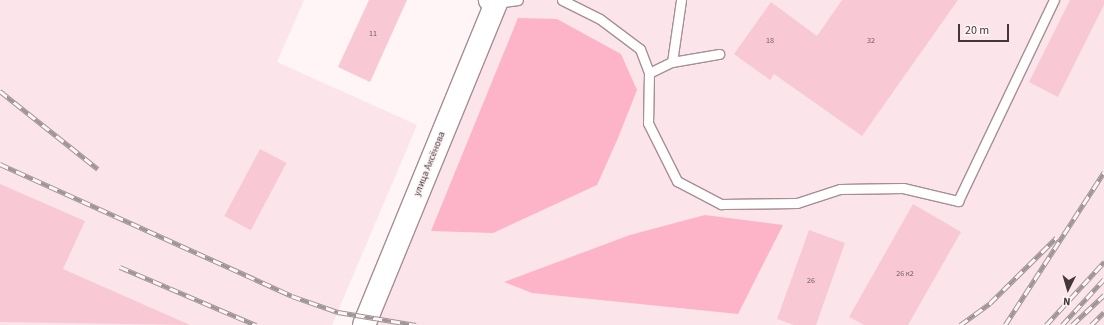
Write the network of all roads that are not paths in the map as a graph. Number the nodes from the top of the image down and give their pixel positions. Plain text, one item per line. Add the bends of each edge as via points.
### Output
1 (518, 0) edge
2 (562, 0) edge
3 (681, 0) edge
4 (1054, 0) edge
5 (493, 1) edge
6 (719, 54) dead end
7 (672, 62) junction
8 (649, 73) junction
9 (364, 325) edge

1 - 5 lane
2 - 8 lane via 600,19 640,49
3 - 7 lane
4 - 8 lane via 958,201 895,188 840,189 797,203 721,204 677,181 648,123
5 - 9 street, улица Аксёнова
6 - 7 lane
7 - 8 lane

